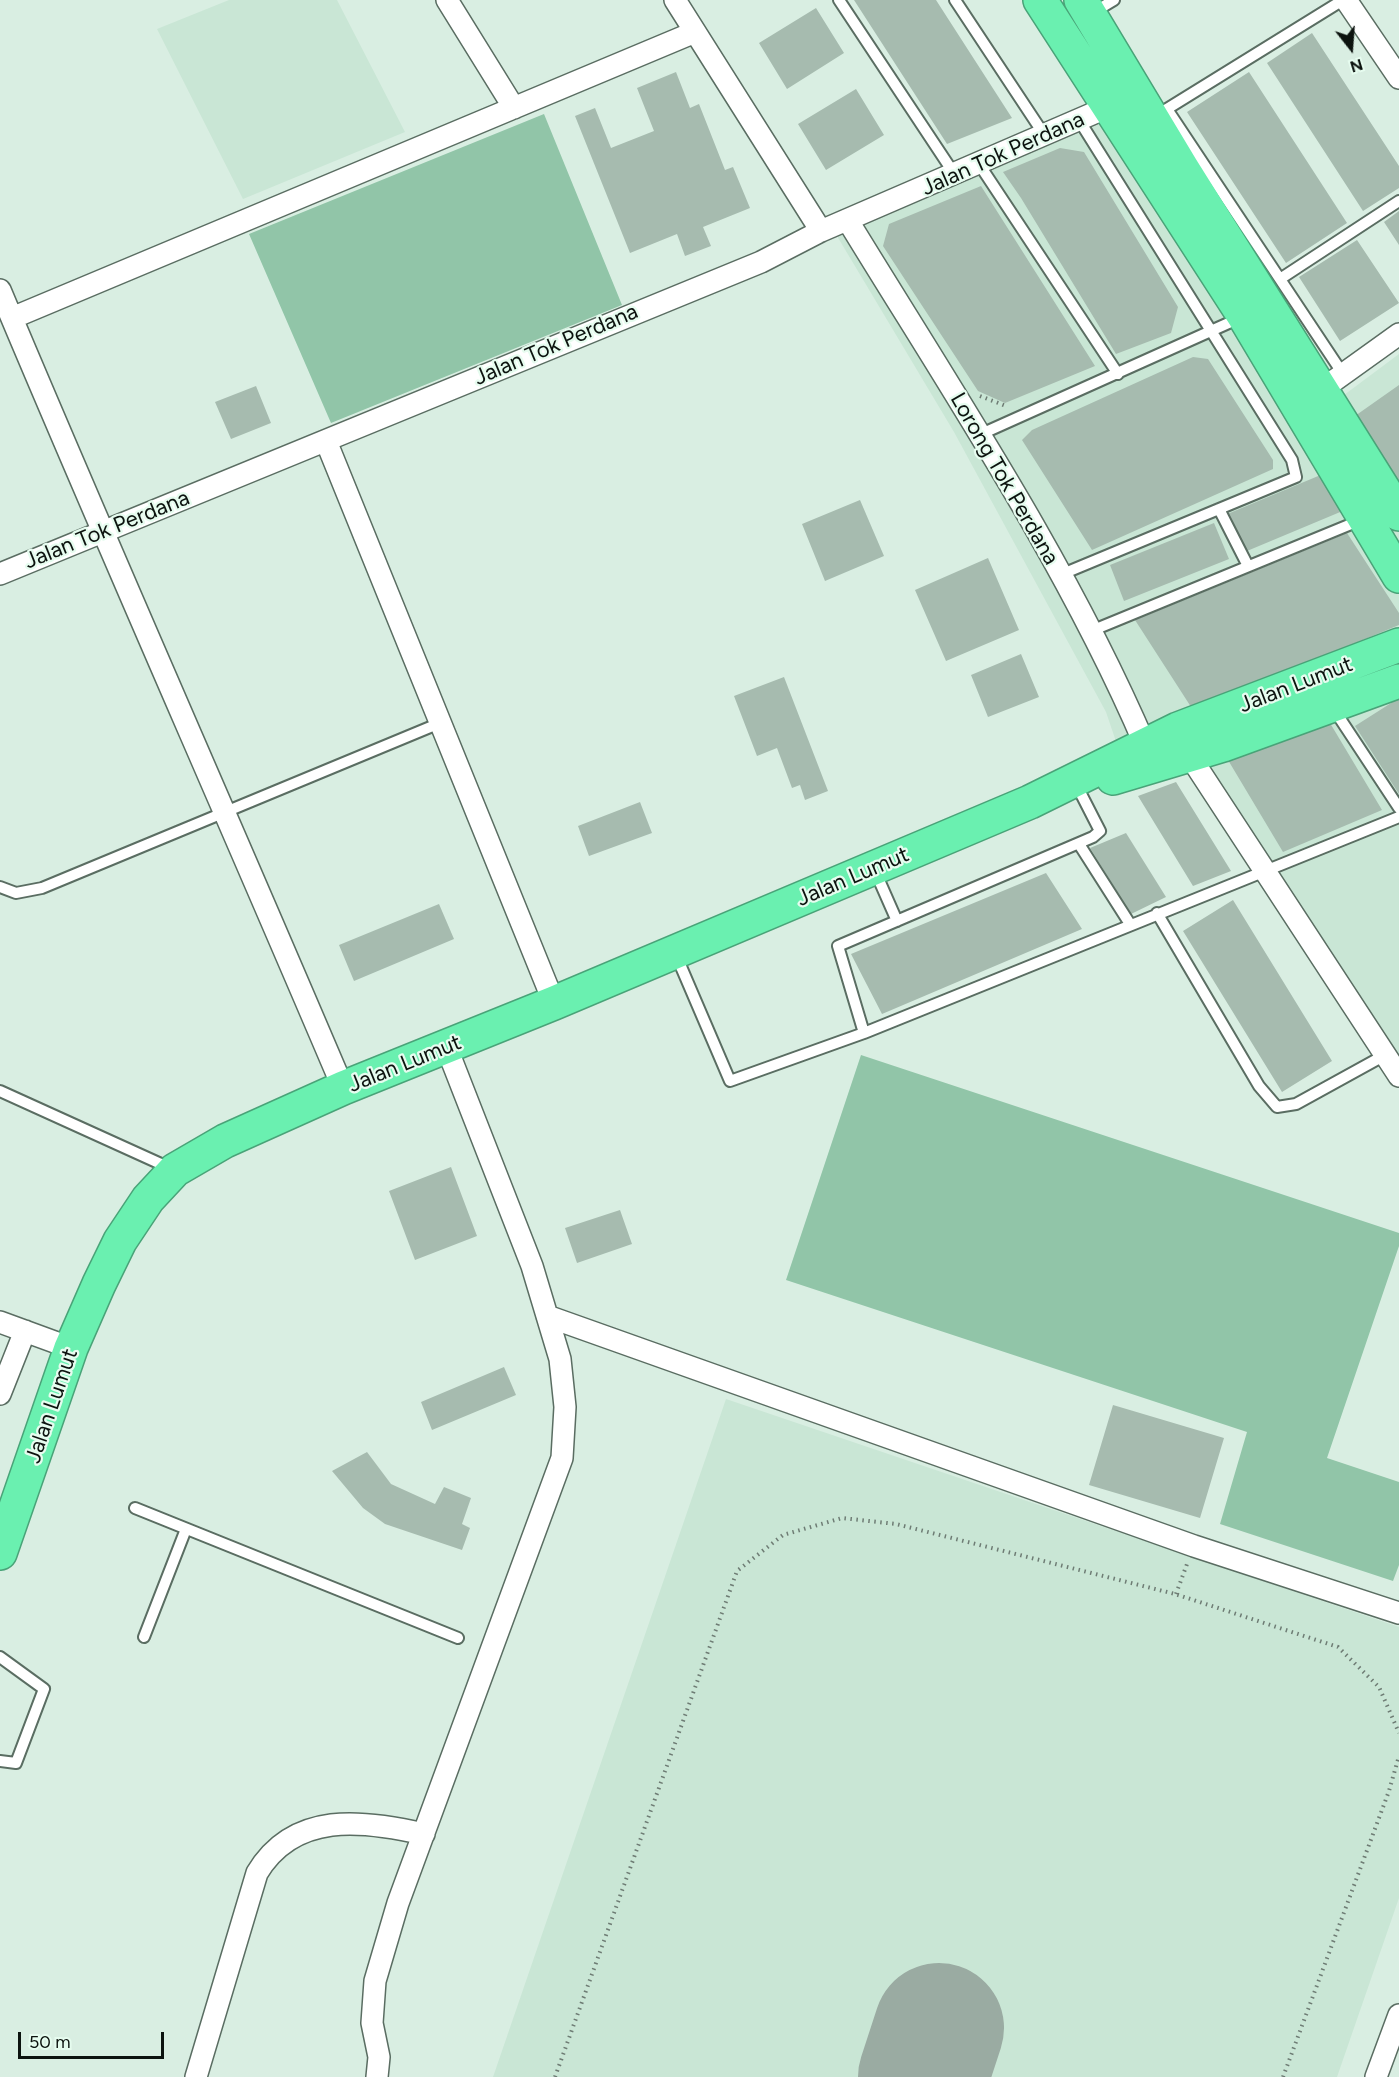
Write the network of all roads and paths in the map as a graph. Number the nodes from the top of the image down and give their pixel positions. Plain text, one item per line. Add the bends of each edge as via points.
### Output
1 (447, 0) edge
2 (675, 0) edge
3 (839, 0) edge
4 (955, 0) edge
5 (1040, 0) edge
6 (1344, 0) edge
7 (1095, 5) edge
8 (695, 32) junction
9 (1399, 77) edge
10 (514, 108) junction
11 (1159, 113) junction
12 (1094, 114) junction
13 (1045, 136) junction
14 (979, 164) junction
15 (955, 175) junction
16 (1399, 201) edge
17 (848, 221) junction
18 (821, 231) junction
19 (1280, 279) junction
20 (0, 290) edge
21 (1244, 316) junction
22 (12, 318) junction
23 (1211, 332) junction
24 (1399, 334) edge
25 (1118, 374) junction
26 (1332, 382) junction
27 (976, 394) dead end
28 (1014, 402) dead end
29 (979, 435) junction
30 (326, 441) junction
31 (1219, 509) junction
32 (1399, 514) edge
33 (1364, 518) junction
34 (101, 532) junction
35 (1248, 566) junction
36 (0, 574) edge
37 (1060, 575) junction
38 (1399, 576) edge
39 (1091, 631) junction
40 (1399, 645) edge
41 (1399, 681) edge
42 (1331, 706) junction
43 (440, 723) junction
44 (1145, 745) junction
45 (1190, 755) junction
46 (1078, 788) junction
47 (1030, 802) junction
48 (1399, 808) edge
49 (225, 812) junction
50 (1399, 817) edge
51 (1079, 844) junction
52 (874, 868) junction
53 (1265, 871) junction
54 (0, 887) edge
55 (1157, 913) junction
56 (897, 921) junction
57 (1130, 924) junction
58 (674, 952) junction
59 (554, 1003) junction
60 (864, 1033) junction
61 (446, 1046) junction
62 (1385, 1055) junction
63 (1399, 1076) edge
64 (343, 1088) junction
65 (0, 1090) edge
66 (175, 1170) junction
67 (547, 1316) junction
68 (0, 1322) edge
69 (25, 1331) junction
70 (70, 1348) junction
71 (0, 1394) edge
72 (135, 1508) dead end
73 (186, 1529) junction
74 (1194, 1546) junction
75 (0, 1553) edge
76 (1176, 1594) junction
77 (1399, 1613) edge
78 (144, 1638) dead end
79 (458, 1638) dead end
80 (0, 1657) edge
81 (1399, 1733) edge
82 (1399, 1756) edge
83 (0, 1761) edge
84 (424, 1834) junction
85 (1399, 2015) edge
86 (196, 2077) edge
87 (377, 2077) edge
88 (555, 2077) edge
89 (1283, 2077) edge
90 (1376, 2077) edge

1 - 10 street
2 - 8 street
3 - 15 lane
4 - 13 lane
5 - 12 highway
6 - 9 street
6 - 11 lane
7 - 11 highway
8 - 10 street
8 - 18 street
10 - 22 street
11 - 19 lane
11 - 26 highway
12 - 13 street, Jalan Tok Perdana
12 - 21 highway
12 - 23 lane
13 - 14 street, Jalan Tok Perdana
14 - 15 street, Jalan Tok Perdana
14 - 25 lane
15 - 17 street, Jalan Tok Perdana
16 - 19 lane
17 - 18 street, Jalan Tok Perdana
17 - 29 street, Lorong Tok Perdana
18 - 30 street, Jalan Tok Perdana via 761,262
19 - 26 lane
20 - 22 street
21 - 23 lane
21 - 33 highway
22 - 34 street
23 - 25 lane
23 - 31 lane via 1292,460 1296,477
24 - 26 street
25 - 29 lane
26 - 32 highway
27 - 28 path via 1003,407
29 - 37 street, Lorong Tok Perdana
30 - 34 street, Jalan Tok Perdana
30 - 43 street
31 - 35 lane
31 - 37 lane
33 - 35 lane
33 - 38 highway
34 - 36 street, Jalan Tok Perdana
34 - 49 street
35 - 39 lane
37 - 39 street, Lorong Tok Perdana
39 - 44 street, Lorong Tok Perdana
40 - 44 highway, Jalan Lumut
41 - 42 highway, Jalan Lumut
42 - 45 highway, Jalan Lumut
42 - 48 lane
43 - 49 lane
43 - 59 street
44 - 47 highway, Jalan Lumut
45 - 46 highway, Jalan Lumut
45 - 53 street
46 - 47 highway, Jalan Lumut
46 - 51 lane via 1100,831
47 - 52 highway, Jalan Lumut
49 - 54 lane via 42,888 16,893
49 - 64 street
50 - 53 lane
51 - 56 lane
51 - 57 lane
52 - 56 lane
52 - 58 highway, Jalan Lumut
53 - 55 lane
53 - 62 street
55 - 57 lane
55 - 62 lane via 1259,1086 1277,1107 1296,1104
56 - 60 lane via 838,946
57 - 60 lane
58 - 59 highway, Jalan Lumut
58 - 60 lane via 730,1081
59 - 61 highway, Jalan Lumut
61 - 64 highway, Jalan Lumut
61 - 67 street via 532,1266
62 - 63 street
64 - 66 highway, Jalan Lumut via 225,1142
65 - 66 lane
66 - 70 highway, Jalan Lumut via 148,1198 120,1241
67 - 74 street
67 - 84 street via 560,1359 565,1407 562,1458
68 - 69 street
69 - 70 street
69 - 71 street
70 - 75 highway, Jalan Lumut
72 - 73 lane
73 - 78 lane
73 - 79 lane
74 - 76 path
74 - 77 street
76 - 81 path via 1338,1647 1379,1687
76 - 88 path via 896,1524 842,1518 783,1535 736,1571
80 - 83 lane via 44,1689 16,1763
82 - 89 path
84 - 86 street via 381,1824 328,1825 291,1839 268,1855 257,1873
84 - 87 street via 375,1981 372,2023 379,2057
85 - 90 street

